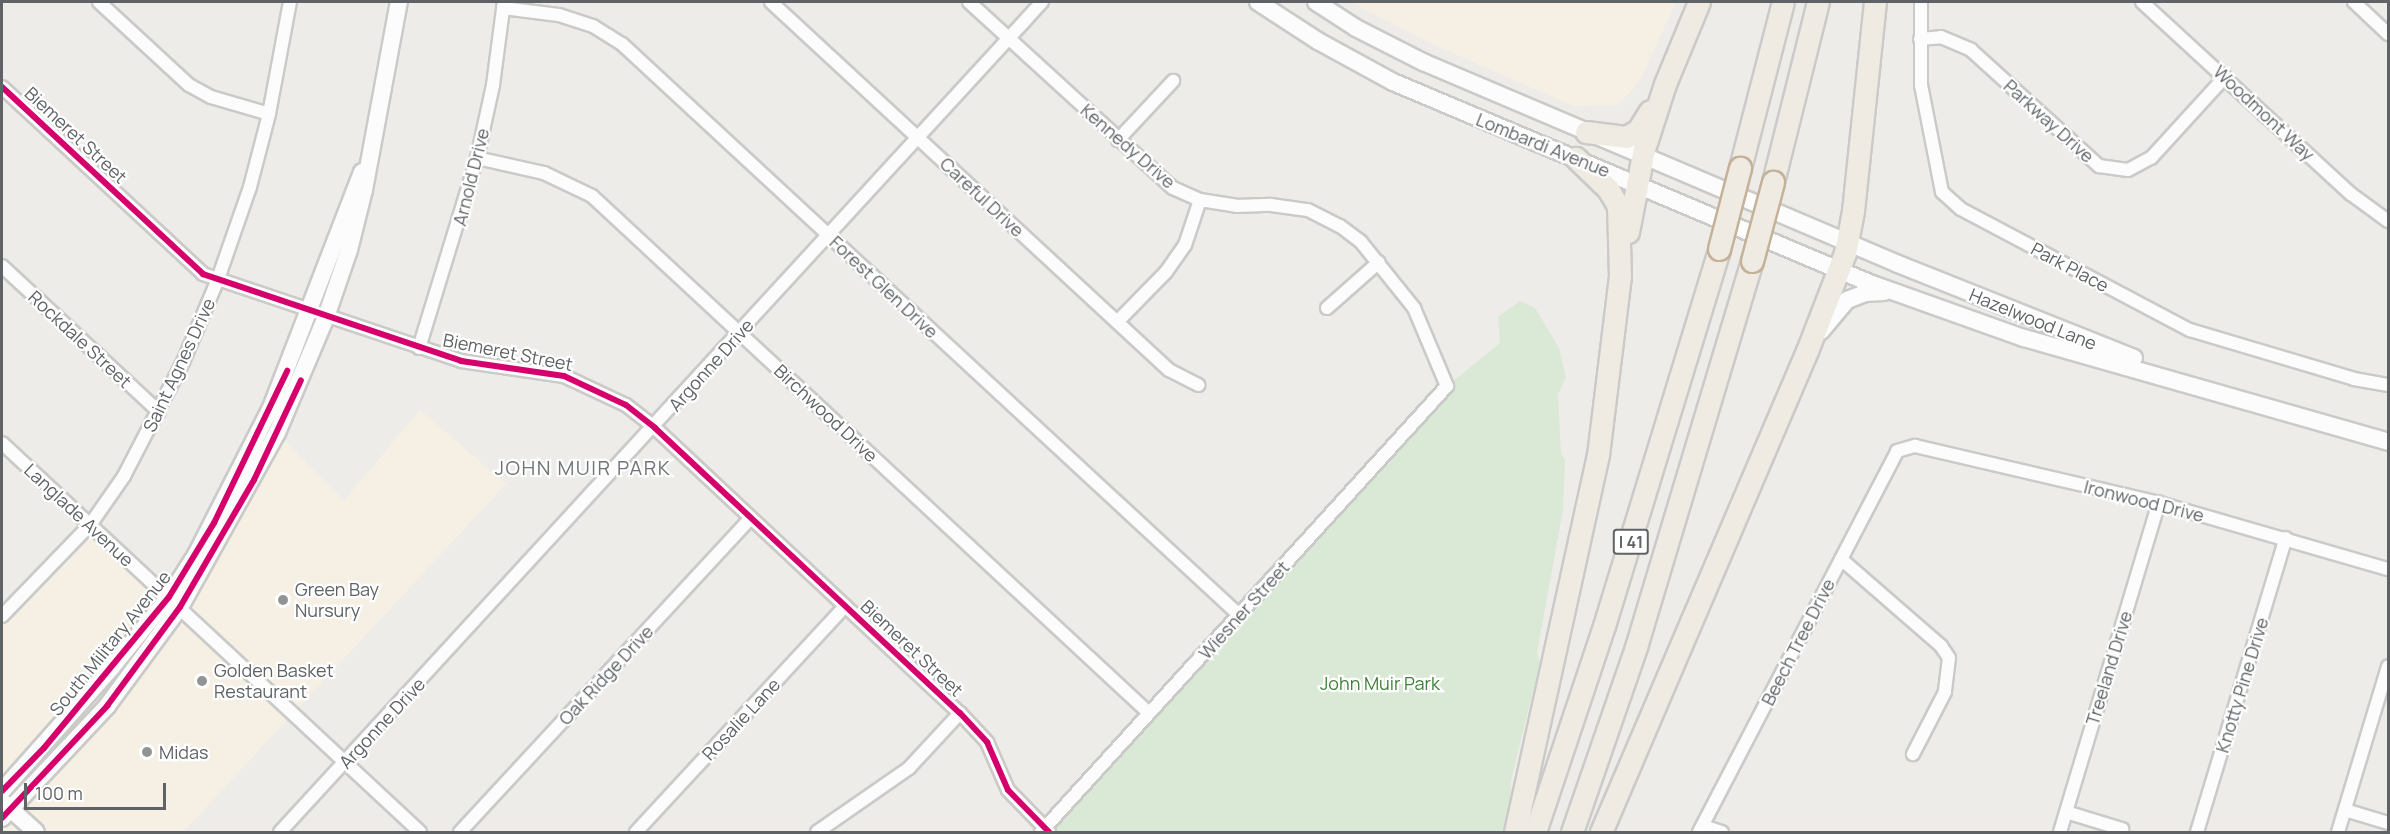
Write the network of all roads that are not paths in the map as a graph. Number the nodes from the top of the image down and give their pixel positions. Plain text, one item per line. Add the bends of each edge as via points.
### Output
1 (99, 2) edge
2 (290, 2) edge
3 (399, 2) edge
4 (771, 2) edge
5 (969, 2) edge
6 (1042, 2) edge
7 (1258, 2) edge
8 (1316, 2) edge
9 (1699, 2) edge
10 (1783, 2) edge
11 (1818, 2) edge
12 (1875, 2) edge
13 (1921, 2) edge
14 (2142, 2) edge
15 (2354, 2) edge
16 (504, 5) edge
17 (2388, 34) edge
18 (1008, 38) junction
19 (1920, 39) junction
20 (2225, 77) junction
21 (1173, 81) dead end
22 (1665, 84) junction
23 (2, 87) edge
24 (269, 114) junction
25 (1586, 132) junction
26 (918, 137) junction
27 (1118, 140) junction
28 (1642, 156) junction
29 (477, 158) junction
30 (1576, 158) junction
31 (1637, 183) junction
32 (1200, 200) junction
33 (2388, 220) edge
34 (829, 235) junction
35 (1848, 243) junction
36 (1379, 262) junction
37 (2, 266) edge
38 (1838, 271) junction
39 (1620, 277) junction
40 (218, 279) junction
41 (1898, 294) junction
42 (1327, 308) dead end
43 (318, 315) junction
44 (1117, 322) junction
45 (740, 333) junction
46 (420, 348) junction
47 (1807, 351) junction
48 (1198, 385) dead end
49 (2388, 385) edge
50 (1447, 386) joint
51 (2219, 391) junction
52 (159, 412) junction
53 (655, 428) junction
54 (2388, 442) edge
55 (2, 443) edge
56 (1897, 451) joint
57 (2159, 503) junction
58 (751, 518) junction
59 (90, 525) junction
60 (2286, 538) junction
61 (1841, 559) junction
62 (2388, 569) edge
63 (174, 602) junction
64 (845, 606) junction
65 (1239, 615) junction
66 (2, 616) edge
67 (2388, 666) edge
68 (960, 713) junction
69 (1149, 713) junction
70 (1913, 754) dead end
71 (345, 762) junction
72 (2, 791) edge
73 (4, 809) edge
74 (2345, 810) junction
75 (2066, 812) junction
76 (2388, 823) edge
77 (1701, 829) edge
78 (2122, 829) dead end
79 (1045, 831) edge
80 (36, 832) edge
81 (280, 832) edge
82 (420, 832) edge
83 (460, 832) edge
84 (636, 832) edge
85 (817, 832) edge
86 (1515, 832) edge
87 (1536, 832) edge
88 (1572, 832) edge
89 (1601, 832) edge
90 (1722, 832) edge
91 (2060, 832) edge
92 (2198, 832) edge
93 (2338, 832) edge

1 - 24 street via 189,85 212,97
2 - 24 street, Saint Agnes Drive
3 - 43 main road, South Military Avenue via 366,165 349,198
4 - 26 street, Careful Drive
5 - 18 street, Kennedy Drive
6 - 18 street, Argonne Drive
7 - 30 main road, Lombardi Avenue via 1376,73
8 - 25 main road, Lombardi Avenue via 1409,55
9 - 22 highway
10 - 87 highway, I 41, bridge via 1719,249 1635,527
11 - 88 highway, I 41, bridge via 1752,261 1636,647
12 - 35 highway
13 - 19 street, Park Place
14 - 20 street, Woodmont Way
15 - 17 street
16 - 29 street, Arnold Drive
16 - 34 street, Forest Glen Drive via 593,26 622,45
18 - 26 street, Argonne Drive
18 - 27 street, Kennedy Drive
19 - 20 street, Parkway Drive via 1941,37 1971,50 2099,166 2128,170 2151,158
19 - 49 street, Park Place via 1921,85 1942,192 1961,209 2190,330 2354,379
20 - 33 street, Woodmont Way via 2352,194
21 - 27 street
22 - 25 highway via 1632,134 1616,138
22 - 28 highway
23 - 40 street, Biemeret Street via 203,274
24 - 40 street, Saint Agnes Drive
25 - 28 main road, Lombardi Avenue
26 - 34 street, Argonne Drive
26 - 44 street, Careful Drive
27 - 32 street, Kennedy Drive via 1159,177
28 - 31 highway
28 - 35 main road, Lombardi Avenue
29 - 45 street, Birchwood Drive via 544,173 592,196
29 - 46 street, Arnold Drive
30 - 31 main road, Lombardi Avenue
30 - 39 highway via 1608,189 1618,206
31 - 38 main road, Lombardi Avenue
31 - 39 highway
32 - 36 street, Kennedy Drive via 1308,210 1340,226
32 - 44 street via 1185,245 1166,272
34 - 45 street, Argonne Drive
34 - 65 street, Forest Glen Drive
35 - 38 highway
35 - 51 main road, Hazelwood Lane
36 - 42 street
36 - 50 street, Kennedy Drive via 1414,308
37 - 52 street, Rockdale Street
38 - 41 main road, Hazelwood Lane
38 - 47 highway
39 - 86 highway via 1598,455
40 - 43 street, Biemeret Street
40 - 52 street, Saint Agnes Drive
41 - 47 main road via 1873,291 1847,300 1835,309
41 - 51 main road, Hazelwood Lane via 2024,338
43 - 46 street, Biemeret Street
43 - 63 main road, South Military Avenue
44 - 48 street, Careful Drive via 1169,370
45 - 53 street, Argonne Drive
45 - 69 street, Birchwood Drive
46 - 53 street, Biemeret Street via 461,360 564,376 607,394
47 - 89 highway
50 - 65 street, Wiesner Street
51 - 54 main road, Hazelwood Lane
52 - 59 street, Saint Agnes Drive via 124,476
53 - 58 street, Biemeret Street
53 - 71 street, Argonne Drive
55 - 59 street, Langlade Avenue
56 - 57 street, Ironwood Drive via 1914,446
56 - 61 street, Beech Tree Drive
57 - 60 street, Ironwood Drive
57 - 75 street, Treeland Drive
58 - 64 street, Biemeret Street
58 - 83 street, Oak Ridge Drive
59 - 63 street, Langlade Avenue
59 - 66 street, Saint Agnes Drive
60 - 62 street, Ironwood Drive
60 - 92 street, Knotty Pine Drive
61 - 70 street via 1933,638 1949,658 1945,692
61 - 77 street, Beech Tree Drive
63 - 71 street, Langlade Avenue
63 - 72 main road, South Military Avenue
63 - 73 main road, South Military Avenue via 107,706
64 - 68 street, Biemeret Street
64 - 84 street, Rosalie Lane
65 - 69 street, Wiesner Street
67 - 74 street
68 - 79 street, Biemeret Street via 987,742 1008,790
68 - 85 street via 909,768
69 - 79 street, Wiesner Street
71 - 81 street, Argonne Drive
71 - 82 street, Langlade Avenue
73 - 80 main road
74 - 76 street
74 - 93 street
75 - 78 street
75 - 91 street, Treeland Drive
77 - 90 street

